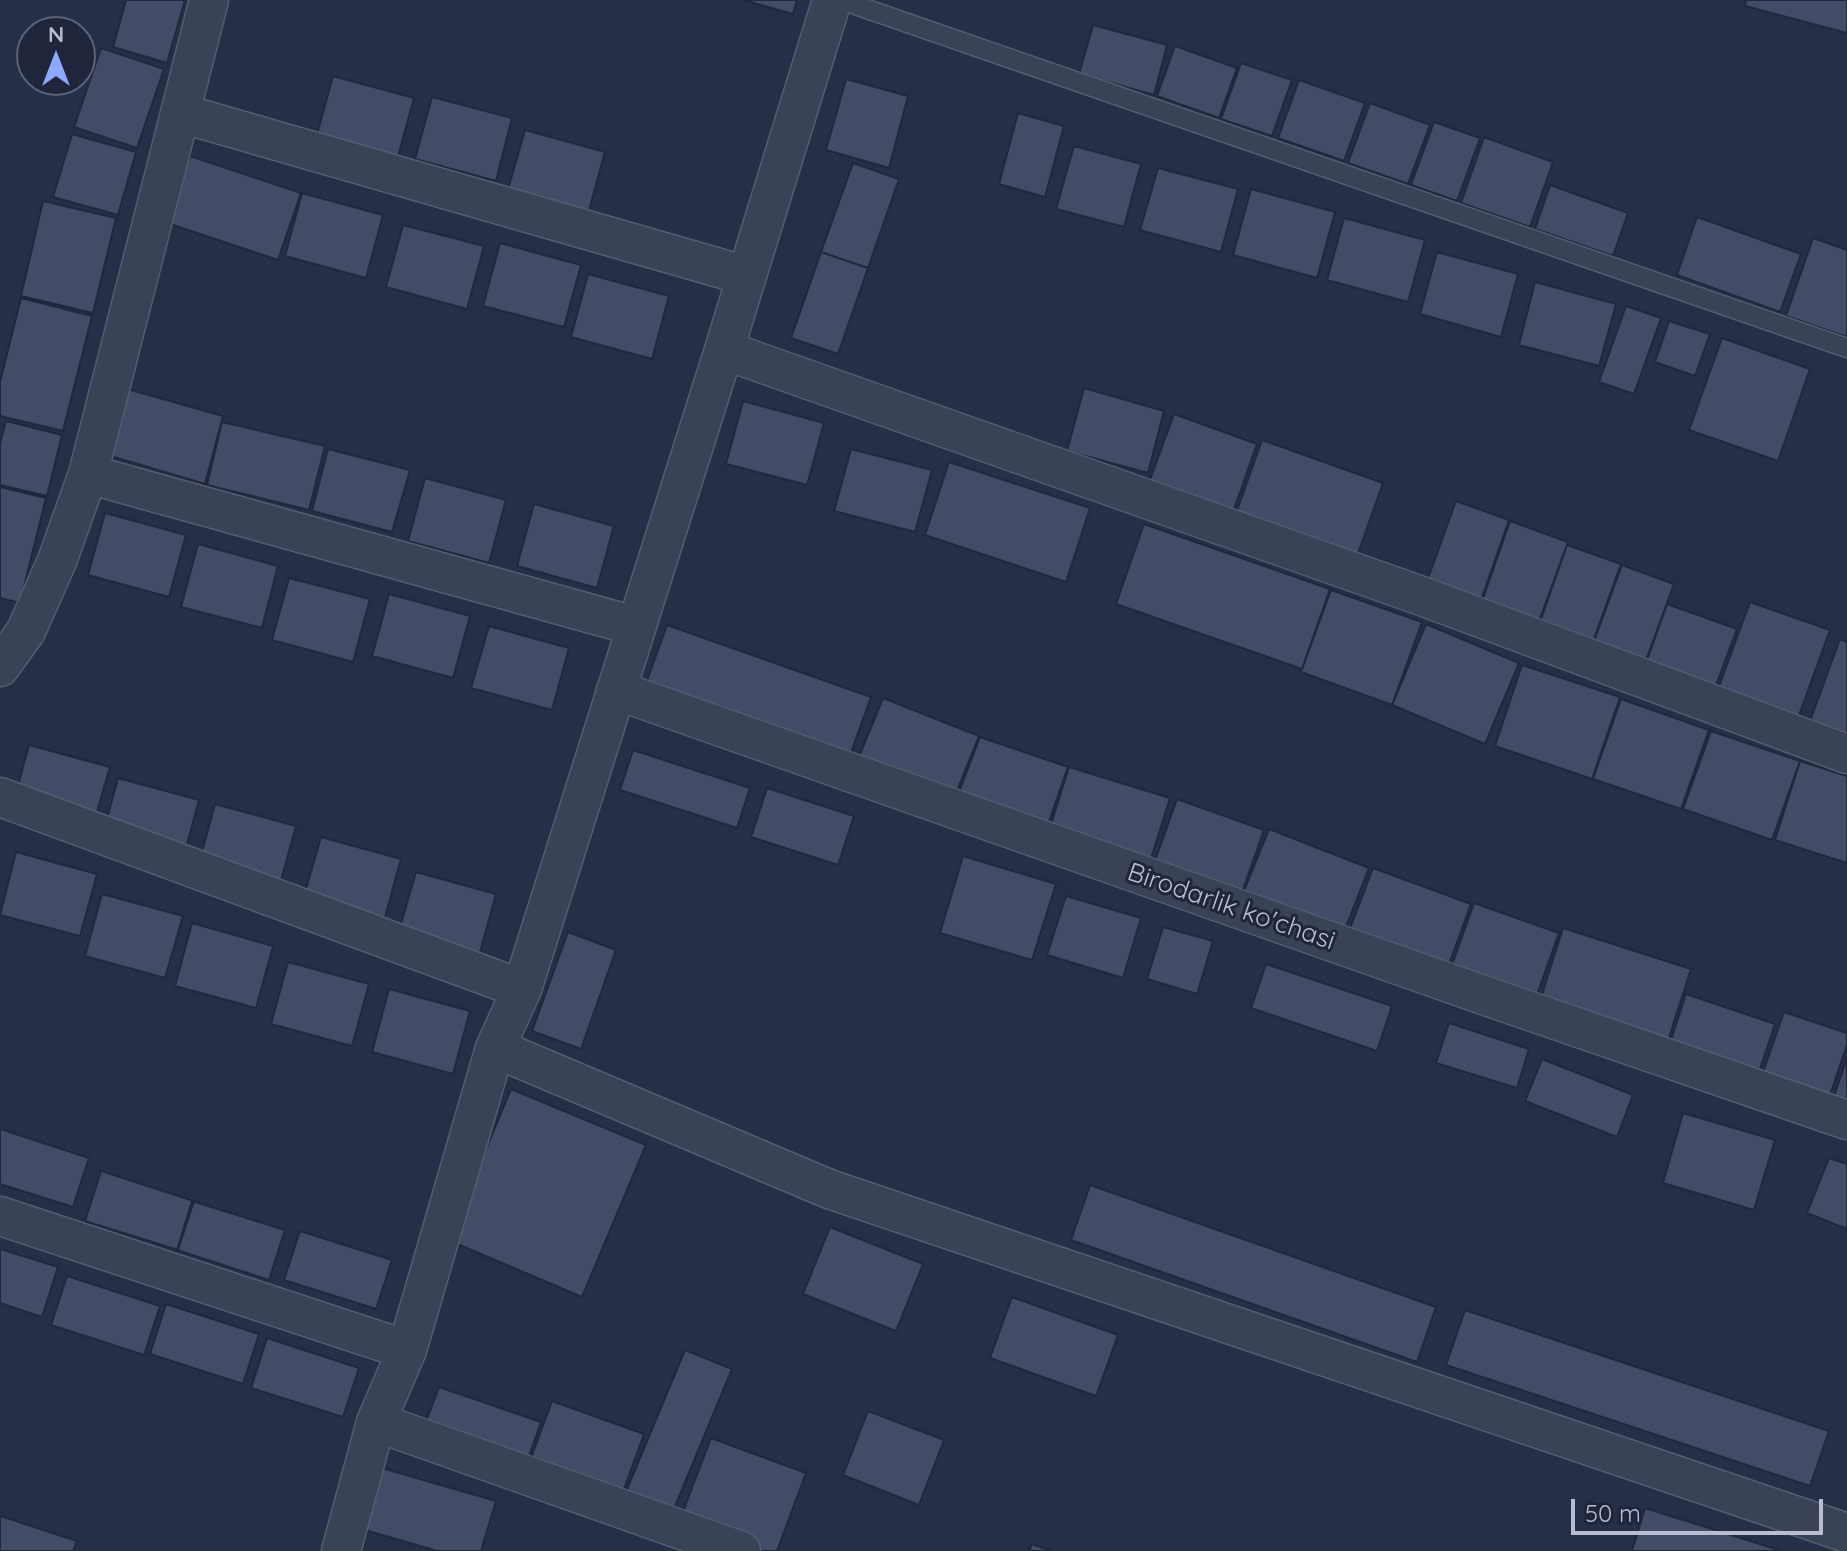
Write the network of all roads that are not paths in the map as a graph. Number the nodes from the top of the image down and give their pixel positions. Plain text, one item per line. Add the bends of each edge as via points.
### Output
1 (209, 0) edge
2 (832, 0) edge
3 (841, 0) edge
4 (180, 113) junction
5 (747, 276) junction
6 (1847, 348) edge
7 (724, 350) junction
8 (88, 474) junction
9 (13, 622) edge
10 (635, 626) junction
11 (0, 667) edge
12 (616, 690) junction
13 (1847, 754) edge
14 (0, 797) edge
15 (522, 989) junction
16 (495, 1048) junction
17 (1847, 1120) edge
18 (0, 1216) edge
19 (407, 1350) junction
20 (376, 1422) junction
21 (1847, 1533) edge
22 (341, 1551) edge
23 (741, 1551) edge

1 - 4 street
2 - 5 street
3 - 6 lane
4 - 5 street
4 - 8 street
5 - 7 street
7 - 10 street
7 - 13 street via 1416,594
8 - 9 street via 57,561
8 - 10 street
9 - 11 street
10 - 12 street
12 - 15 street
12 - 17 street, Birodarlik ko'chasi
14 - 15 street
15 - 16 street
16 - 19 street
16 - 21 street via 829,1189
18 - 19 street
19 - 20 street
20 - 22 street
20 - 23 street

